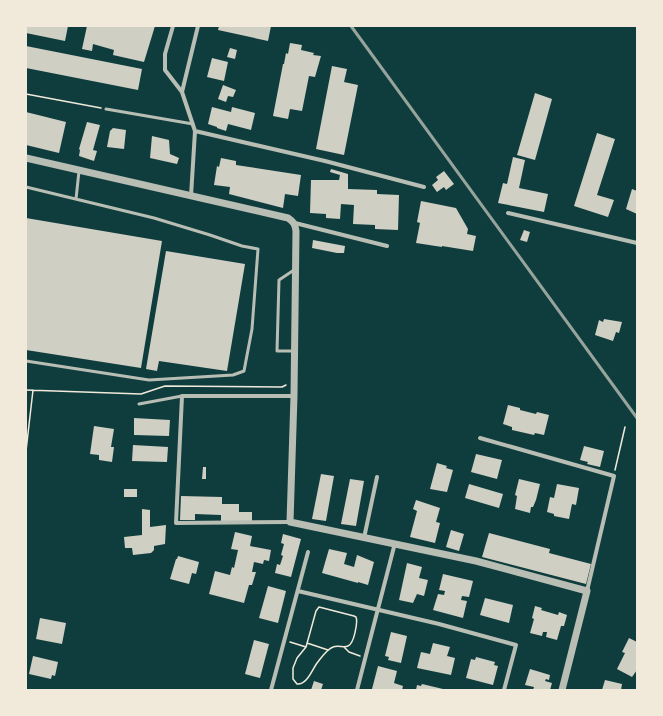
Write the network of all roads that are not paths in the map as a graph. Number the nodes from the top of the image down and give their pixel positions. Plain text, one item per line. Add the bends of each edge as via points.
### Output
1 (173, 26) edge
2 (198, 26) edge
3 (182, 92) junction
4 (106, 109) road end
5 (193, 124) junction
6 (195, 131) junction
7 (26, 158) edge
8 (79, 170) junction
9 (26, 186) edge
10 (424, 187) dead end
11 (191, 196) junction
12 (76, 199) junction
13 (508, 213) dead end
14 (295, 223) junction
15 (637, 243) edge
16 (387, 246) dead end
17 (295, 269) junction
18 (294, 351) junction
19 (26, 361) edge
20 (182, 396) junction
21 (294, 396) junction
22 (139, 404) dead end
23 (480, 438) dead end
24 (376, 477) dead end
25 (290, 522) junction
26 (364, 538) junction
27 (395, 543) junction
28 (308, 552) dead end
29 (298, 591) junction
30 (586, 591) junction
31 (377, 610) junction
32 (271, 690) edge
33 (357, 690) edge
34 (504, 690) edge
35 (562, 690) edge

1 - 3 street via 165,54 165,70
2 - 3 street
3 - 5 street
4 - 5 lane
5 - 6 street
6 - 10 street via 325,160
6 - 11 street
7 - 8 street
8 - 11 street
8 - 12 lane
9 - 12 lane
11 - 14 street via 288,218
12 - 19 lane via 154,218 258,249 252,329 244,371 233,375 149,380
13 - 15 street
14 - 16 street
14 - 17 street
17 - 18 street
17 - 18 lane via 279,280 277,351
18 - 21 street
20 - 21 street
20 - 22 lane
20 - 25 street via 176,523
21 - 25 street
23 - 30 street via 614,476
24 - 26 street
25 - 26 street
26 - 27 street
27 - 30 street
27 - 31 street
28 - 29 street
29 - 31 street
29 - 32 street
30 - 35 street
31 - 33 street
31 - 34 street via 516,645

